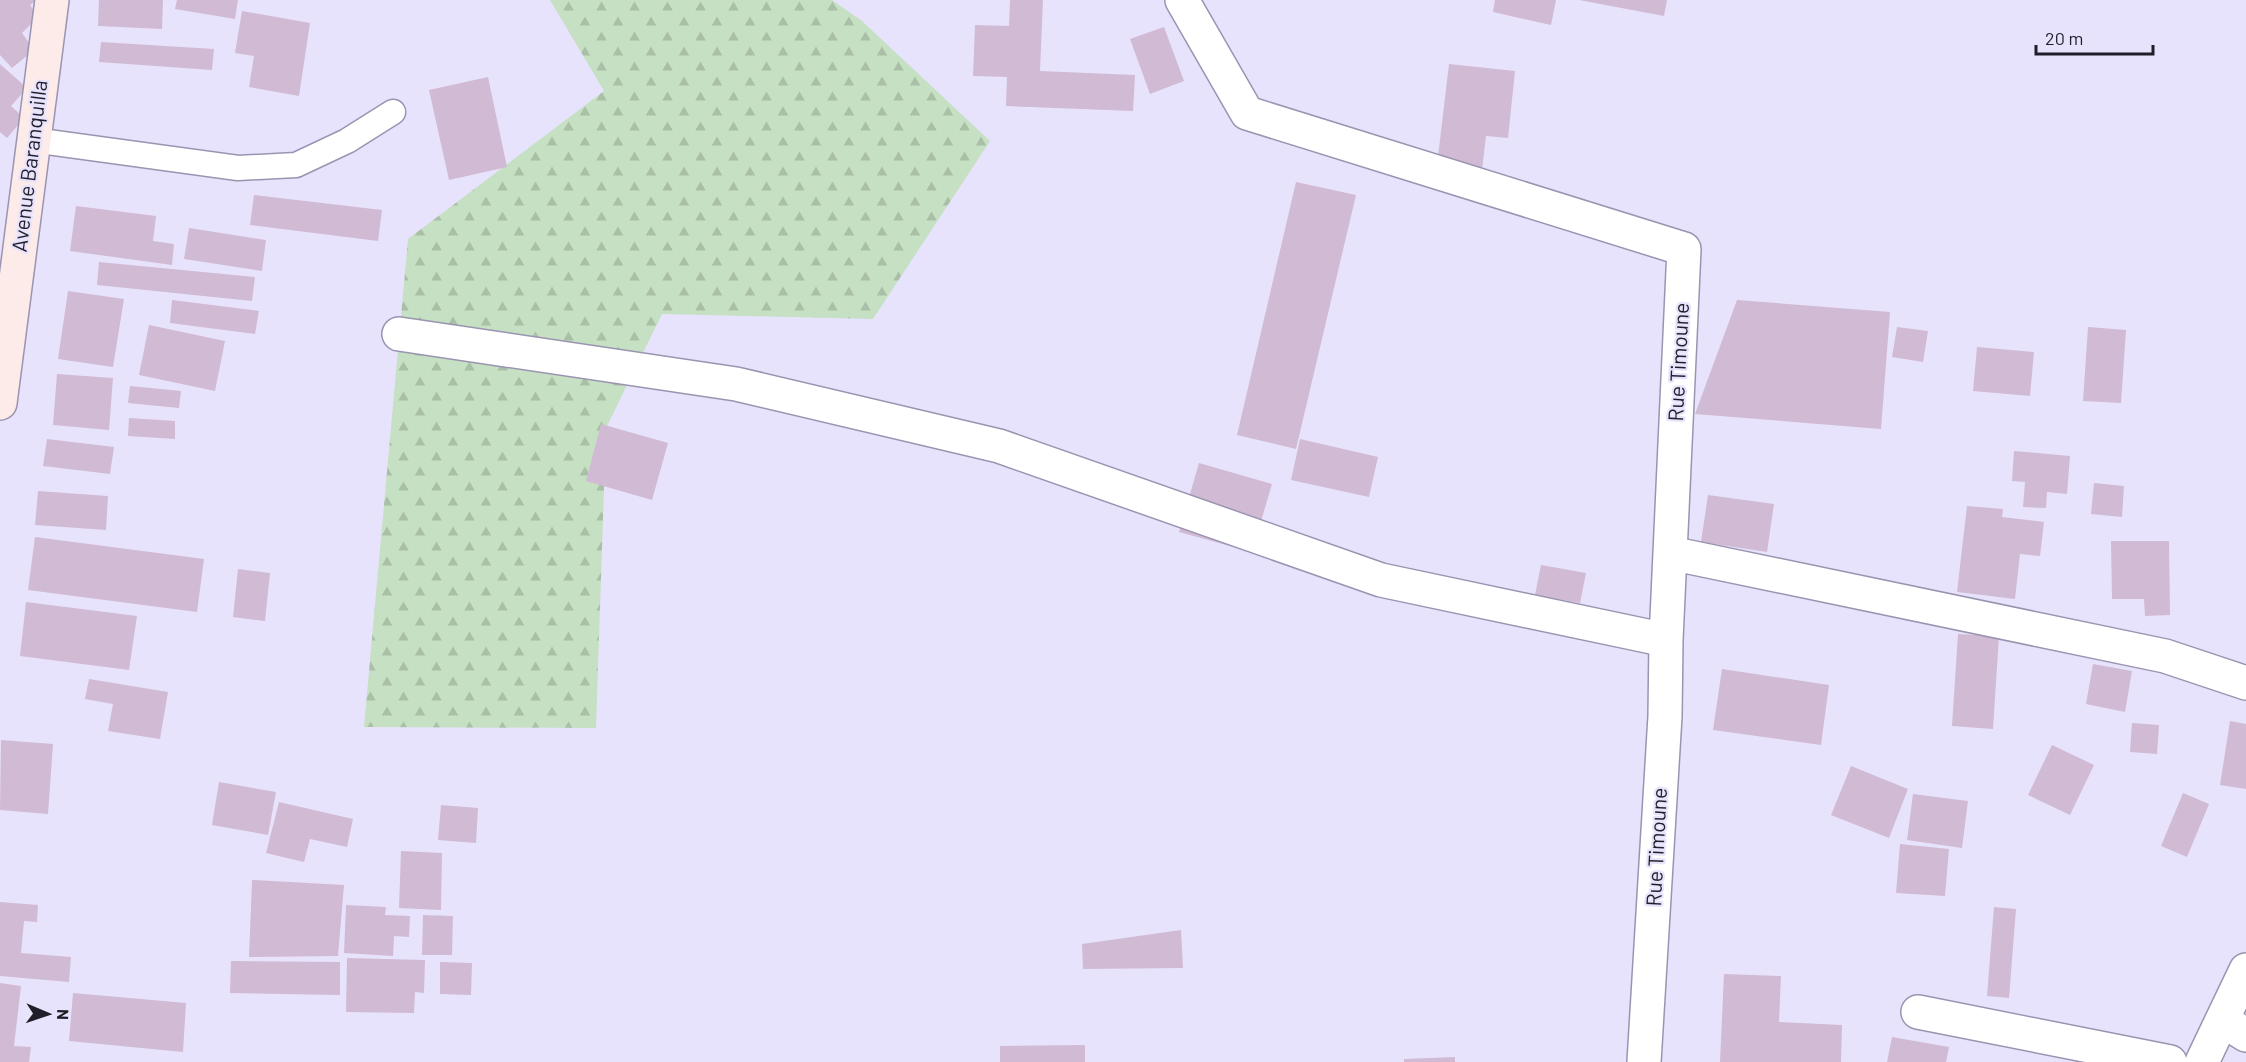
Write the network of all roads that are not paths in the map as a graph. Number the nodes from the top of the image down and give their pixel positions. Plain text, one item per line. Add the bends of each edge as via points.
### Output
1 (52, 0) edge
2 (1182, 0) edge
3 (393, 112) dead end
4 (33, 140) junction
5 (399, 334) dead end
6 (0, 403) edge
7 (1670, 553) junction
8 (1666, 640) junction
9 (2246, 683) edge
10 (2246, 970) edge
11 (1918, 1012) dead end
12 (2234, 1027) edge
13 (1644, 1062) edge
14 (2170, 1062) edge
15 (2202, 1062) edge

1 - 4 main road, Avenue Baranquilla
2 - 7 street, Rue Timoune via 1247,113 1684,249
3 - 4 lane via 347,141 296,165 238,168
4 - 6 main road, Avenue Baranquilla
5 - 8 street via 736,384 999,446 1381,580
7 - 8 street, Rue Timoune
7 - 9 street via 2165,656
8 - 13 street, Rue Timoune
10 - 12 street
11 - 14 street
12 - 15 street

